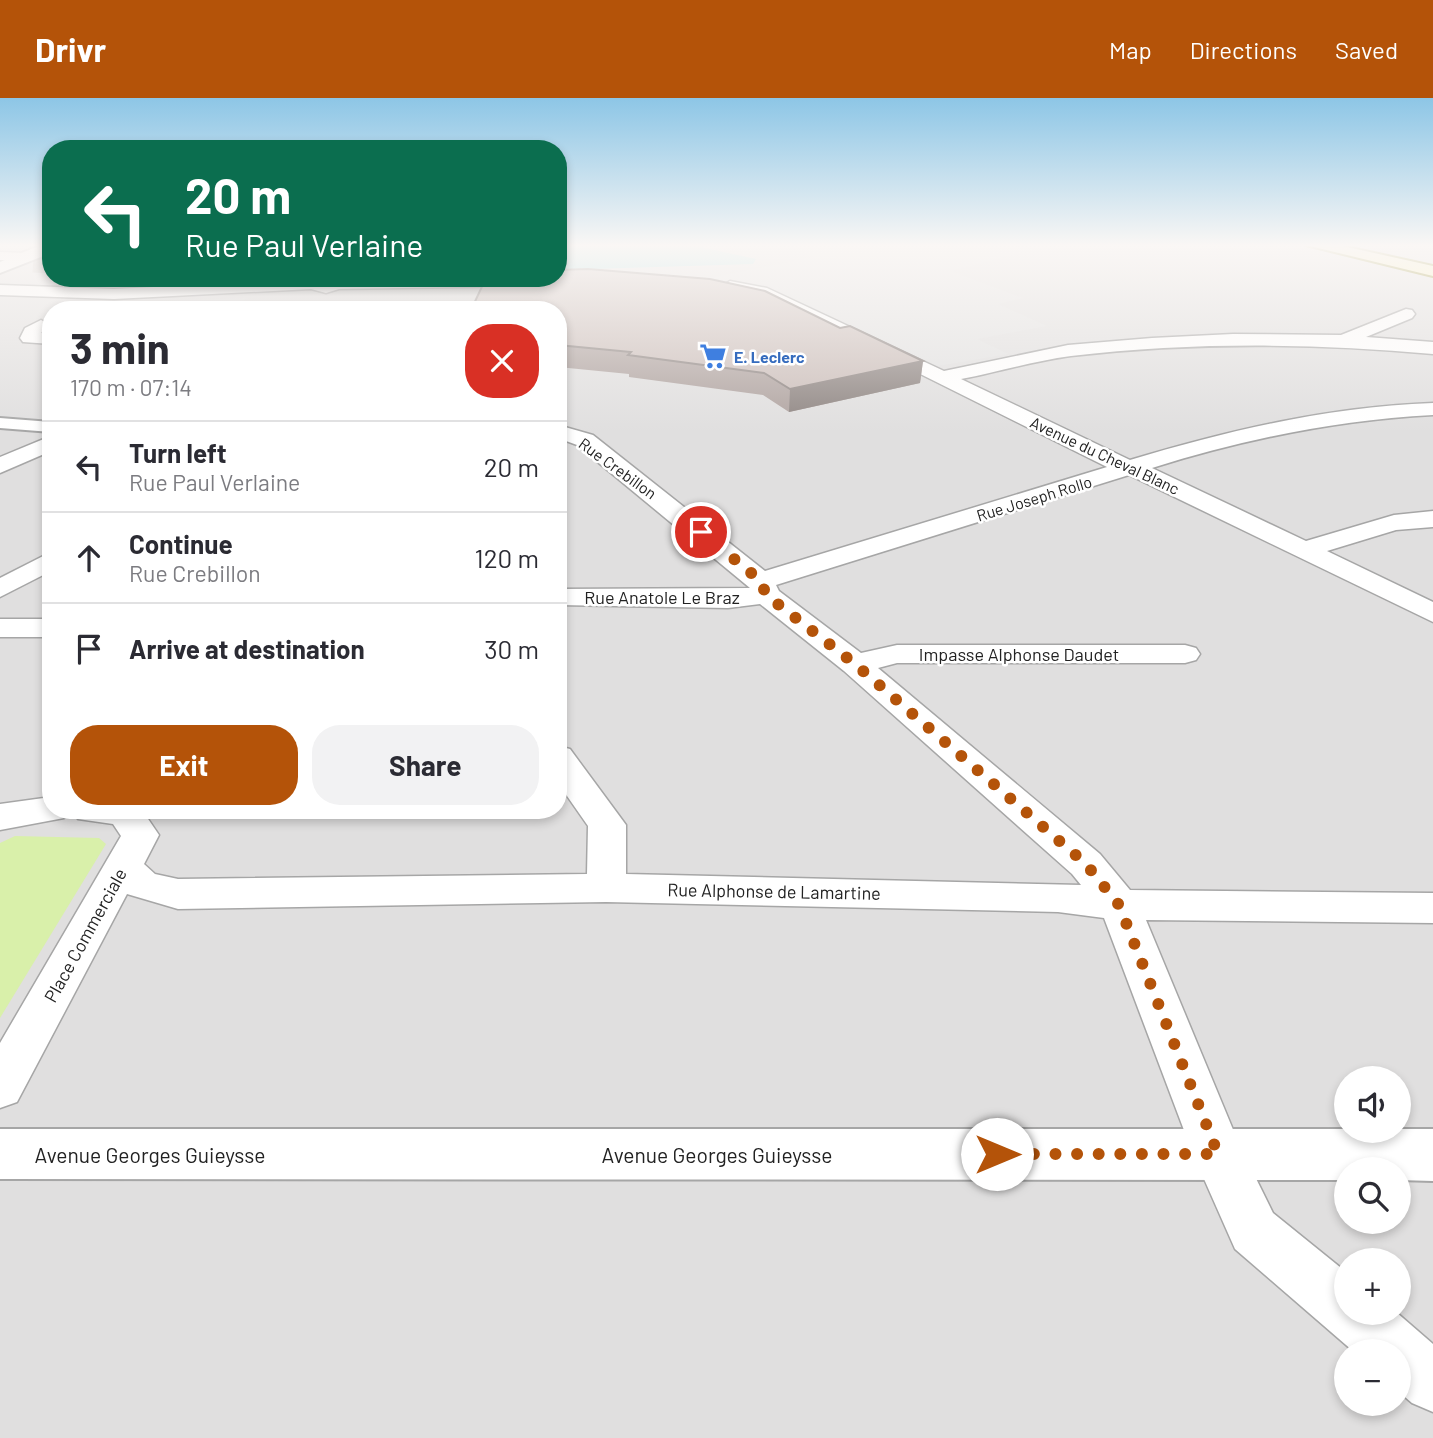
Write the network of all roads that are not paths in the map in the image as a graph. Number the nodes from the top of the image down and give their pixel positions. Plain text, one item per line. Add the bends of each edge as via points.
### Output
1 (800, 308) edge
2 (1406, 314) dead end
3 (1343, 341) junction
4 (1433, 348) edge
5 (944, 377) junction
6 (1433, 409) edge
7 (0, 423) edge
8 (42, 426) edge
9 (567, 434) edge
10 (42, 447) edge
11 (0, 466) edge
12 (1133, 468) junction
13 (1433, 519) edge
14 (1303, 550) junction
15 (42, 565) edge
16 (763, 588) junction
17 (0, 589) edge
18 (567, 597) edge
19 (1433, 613) edge
20 (0, 628) edge
21 (42, 628) edge
22 (1185, 653) dead end
23 (855, 664) junction
24 (567, 769) edge
25 (42, 810) edge
26 (0, 817) edge
27 (128, 819) edge
28 (124, 867) junction
29 (606, 888) junction
30 (1119, 905) junction
31 (1433, 908) edge
32 (0, 1087) edge
33 (0, 1154) edge
34 (1218, 1154) junction
35 (1433, 1155) edge
36 (1334, 1298) edge
37 (1366, 1325) edge
38 (1382, 1339) edge
39 (1411, 1364) edge
40 (1433, 1382) edge

1 - 5 street, Avenue du Cheval Blanc
2 - 3 street
3 - 4 street
3 - 5 street via 1152,343 1069,351
5 - 12 street, Avenue du Cheval Blanc
6 - 12 street, Rue Joseph Rollo via 1387,410 1291,423
7 - 8 street
9 - 16 street, Rue Crebillon via 585,440
10 - 11 street
12 - 14 street, Avenue du Cheval Blanc
12 - 16 street, Rue Joseph Rollo
13 - 14 street via 1394,523
14 - 19 street, Avenue du Cheval Blanc
15 - 17 street
16 - 18 street, Rue Anatole Le Braz via 728,599
16 - 23 street, Rue Crebillon
20 - 21 street
22 - 23 street, Impasse Alphonse Daudet via 897,654
23 - 30 street, Rue Crebillon via 1086,864
24 - 29 street via 607,825
25 - 26 street
27 - 28 street, Place Commerciale via 140,835
28 - 29 street, Rue Alphonse de Lamartine via 143,886 178,894
28 - 32 street, Place Commerciale
29 - 30 street, Rue Alphonse de Lamartine via 1058,897
30 - 31 street, Rue Alphonse de Lamartine
30 - 34 street, Rue Crebillon
33 - 34 street, Avenue Georges Guieysse
34 - 35 street, Avenue Georges Guieysse
34 - 36 street, Rue Crebillon via 1254,1231
37 - 38 street
39 - 40 street

